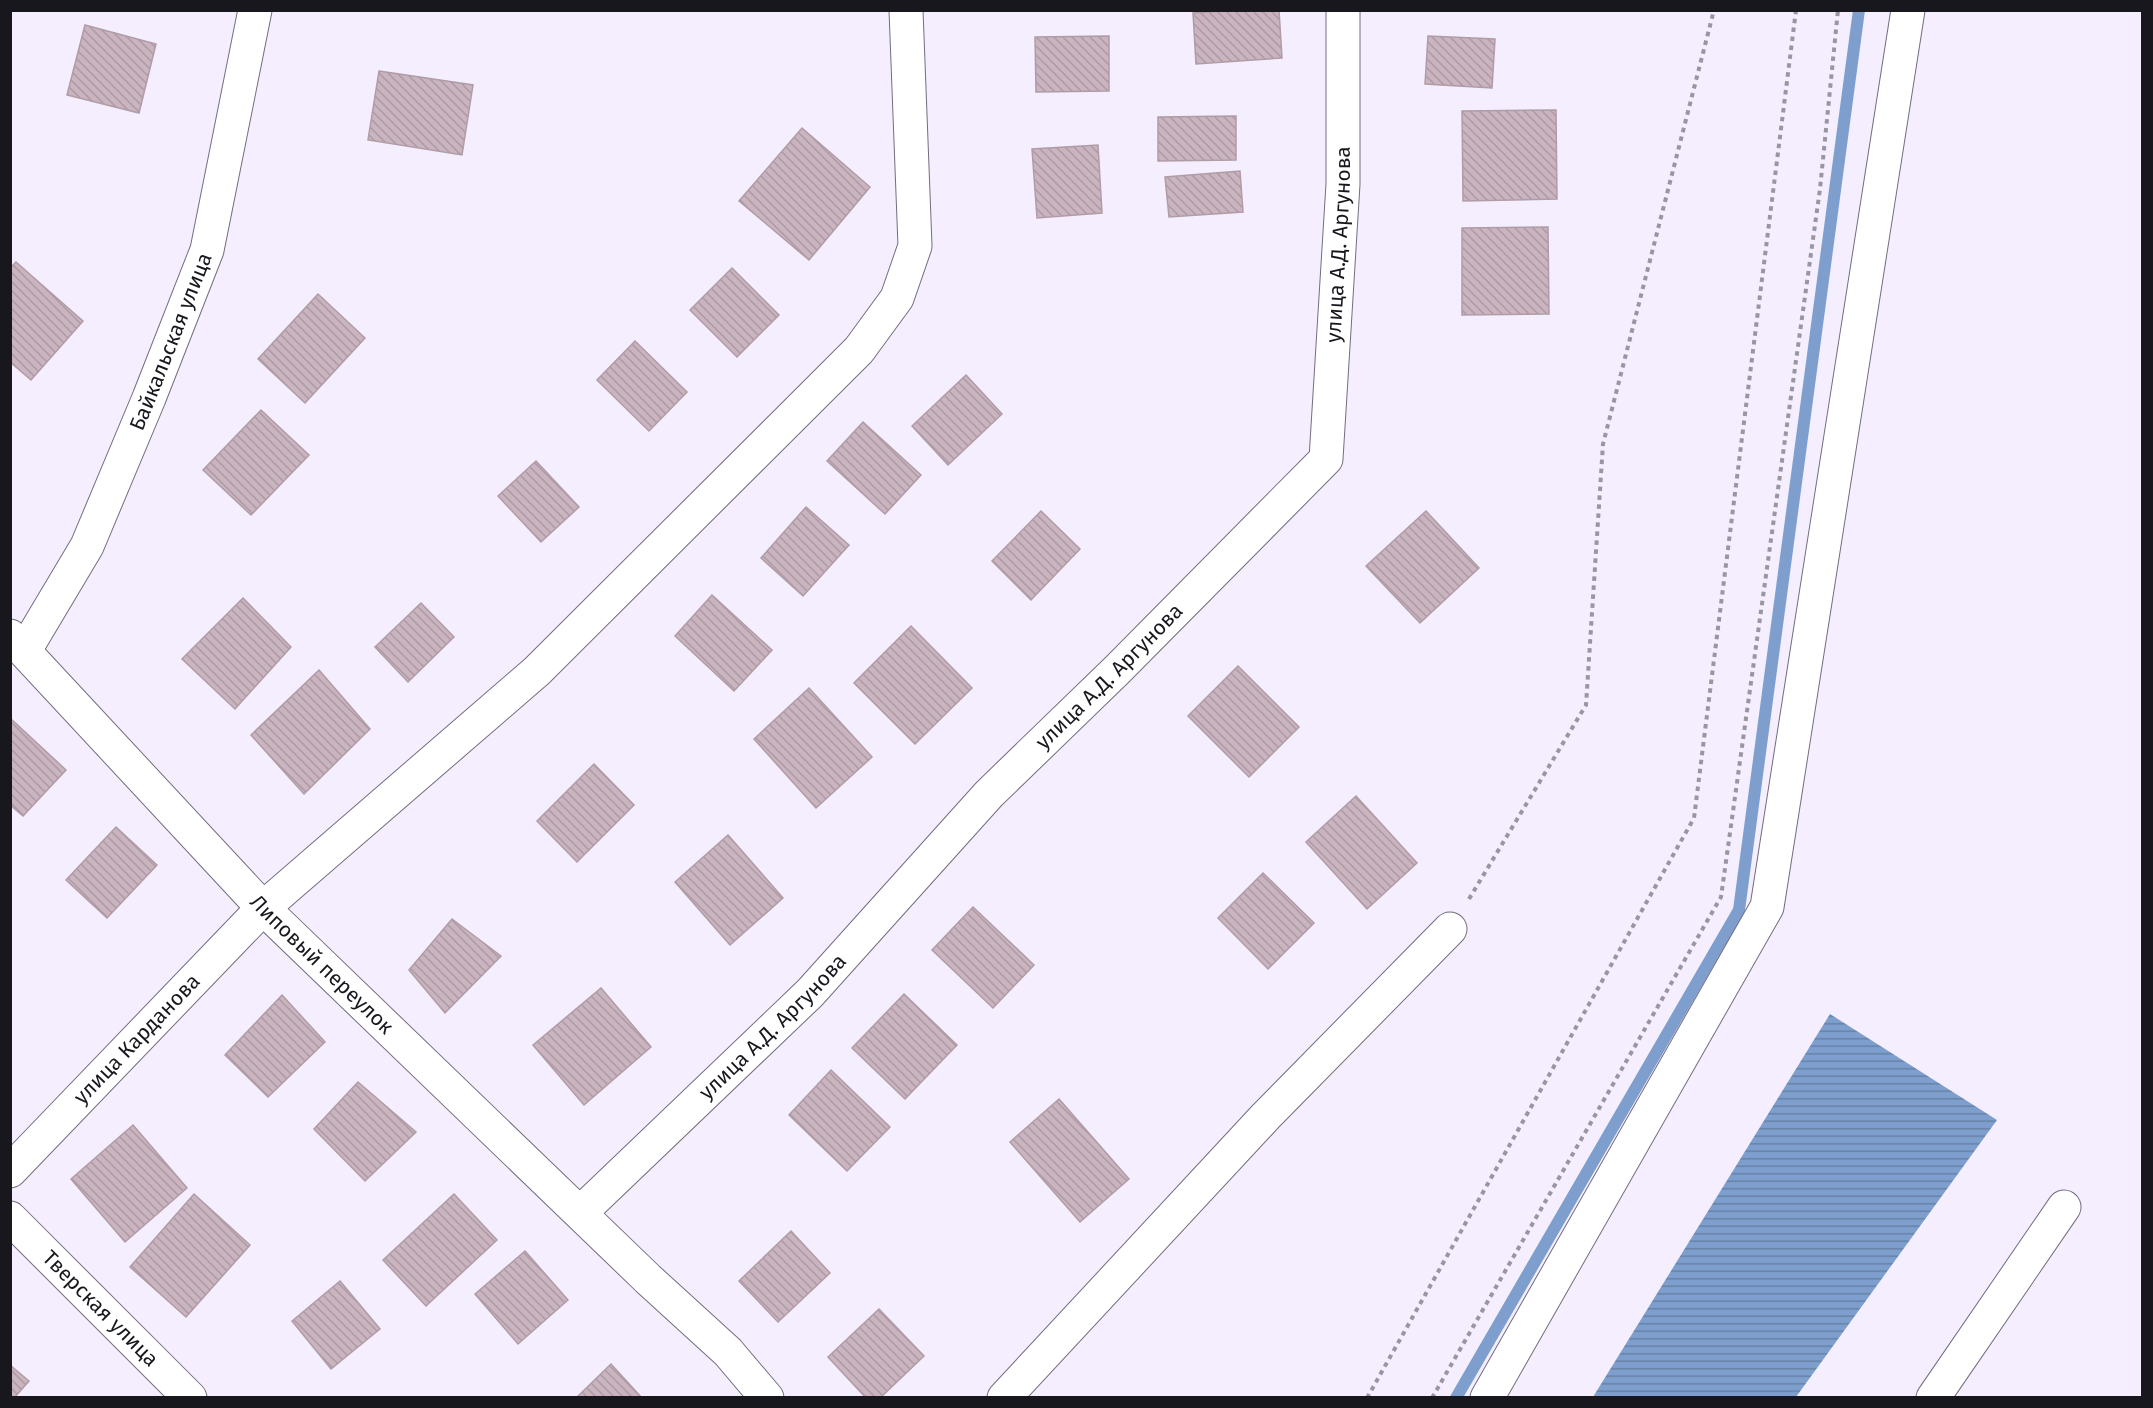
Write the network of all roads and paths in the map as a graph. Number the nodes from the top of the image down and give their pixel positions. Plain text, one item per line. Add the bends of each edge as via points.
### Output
1 (255, 10) edge
2 (906, 10) edge
3 (1342, 10) edge
4 (1714, 10) edge
5 (1796, 10) edge
6 (1838, 10) edge
7 (1908, 10) edge
8 (18, 643) edge
9 (263, 908) junction
10 (1450, 929) joint
11 (10, 1171) edge
12 (2064, 1207) dead end
13 (580, 1213) junction
14 (10, 1218) edge
15 (190, 1398) edge
16 (767, 1398) edge
17 (1004, 1398) edge
18 (1367, 1398) edge
19 (1432, 1398) edge
20 (1487, 1398) edge
21 (1933, 1398) edge

1 - 8 street, Байкальская улица via 207,250 87,546
2 - 9 street, улица Карданова via 915,246 897,298 859,350 537,671
3 - 13 street, улица А.Д. Аргунова via 1343,184 1326,459 989,794 810,993
4 - 10 path via 1603,444 1586,705
5 - 18 path via 1694,818
6 - 19 path via 1820,189 1721,897
7 - 20 street via 1767,907
8 - 9 street, Липовый переулок
9 - 11 street, улица Карданова
9 - 13 street, Липовый переулок
10 - 17 street via 1266,1116
12 - 21 street
13 - 16 street, Липовый переулок via 728,1352
14 - 15 street, Тверская улица

